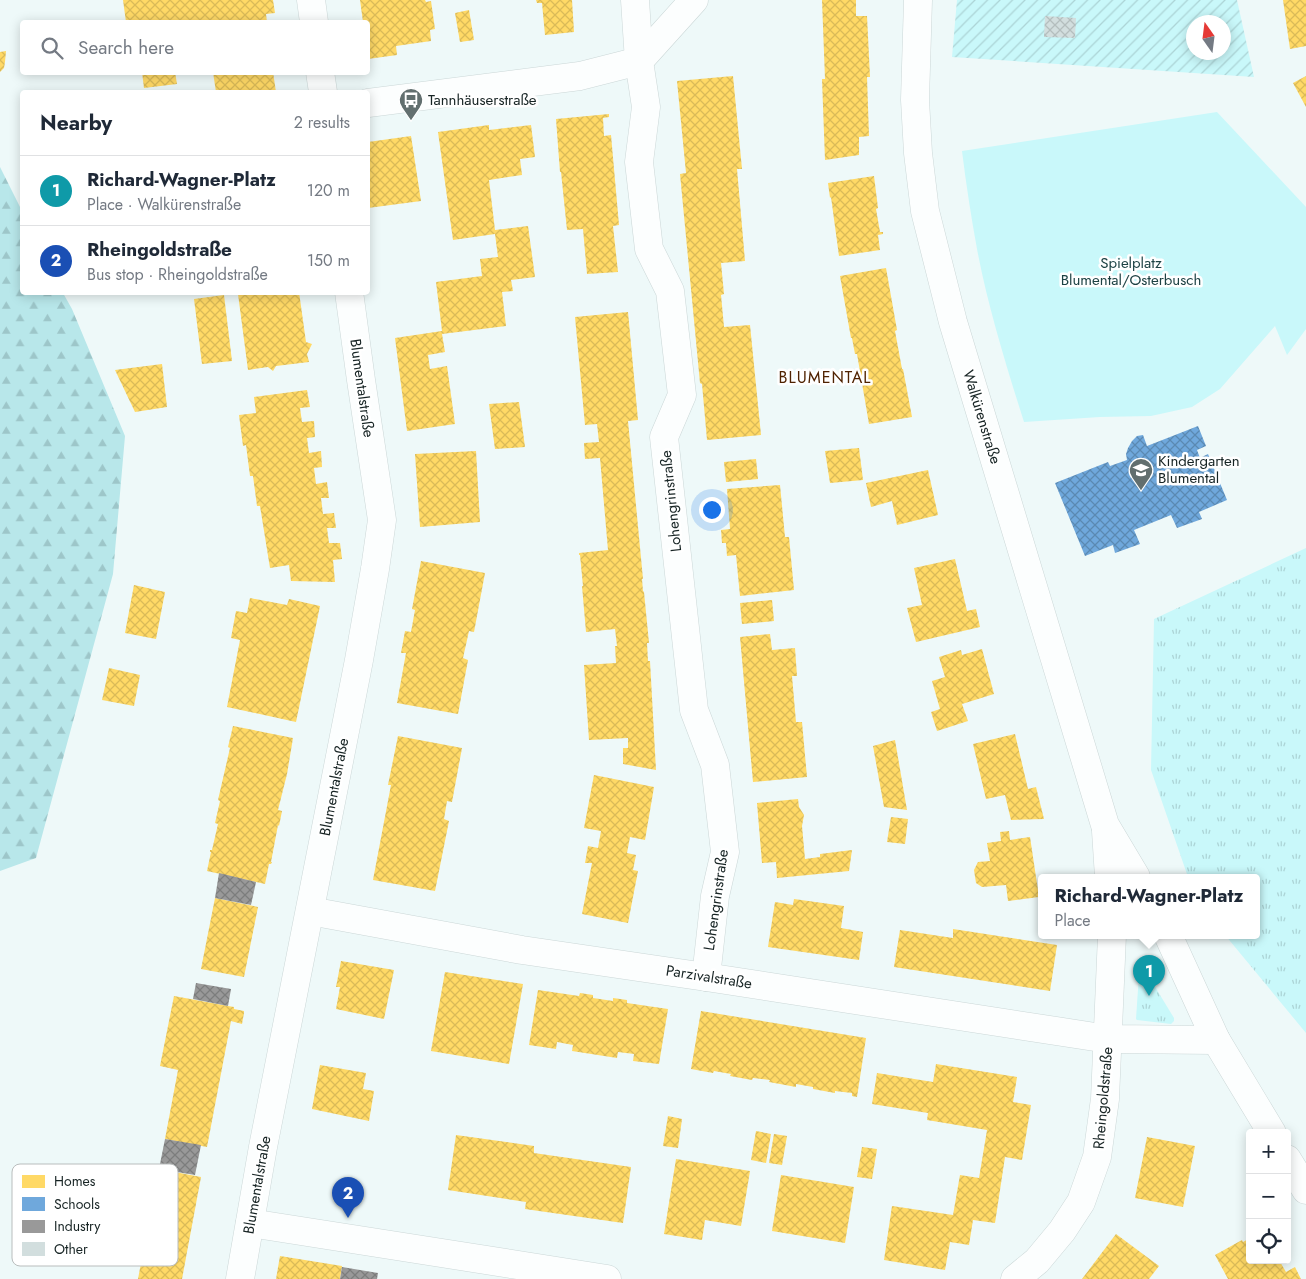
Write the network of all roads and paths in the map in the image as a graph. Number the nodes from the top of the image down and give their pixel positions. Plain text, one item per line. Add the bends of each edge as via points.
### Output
1 (311, 0) edge
2 (635, 0) edge
3 (694, 0) edge
4 (918, 0) edge
5 (314, 20) edge
6 (639, 61) junction
7 (320, 75) edge
8 (323, 90) edge
9 (370, 103) edge
10 (349, 295) edge
11 (1105, 824) junction
12 (1109, 874) edge
13 (1134, 874) edge
14 (310, 911) junction
15 (1112, 939) edge
16 (1170, 939) edge
17 (706, 977) junction
18 (1108, 1038) junction
19 (1216, 1040) junction
20 (1270, 1129) edge
21 (1291, 1166) edge
22 (1306, 1190) edge
23 (250, 1223) junction
24 (240, 1279) edge
25 (607, 1279) edge
26 (1015, 1279) edge

1 - 5 street
2 - 6 street, Lohengrinstraße
3 - 6 street
4 - 11 street, Walkürenstraße via 915,100 925,210 953,322
6 - 9 street via 580,76
6 - 17 street, Lohengrinstraße via 646,107 639,162 650,249 670,291 682,395 664,437 665,447 694,710 715,765 725,852 715,896
7 - 8 street
10 - 14 street, Blumentalstraße via 382,520
11 - 12 street, Walkürenstraße
11 - 13 street, Walkürenstraße
14 - 17 street, Parzivalstraße via 522,950
14 - 23 street, Blumentalstraße
15 - 18 street
16 - 19 street
17 - 18 street, Parzivalstraße
18 - 19 street
18 - 26 street, Rheingoldstraße via 1105,1099 1097,1157 1081,1202 1056,1239
19 - 20 street
21 - 22 street
23 - 24 street, Blumentalstraße
23 - 25 street

